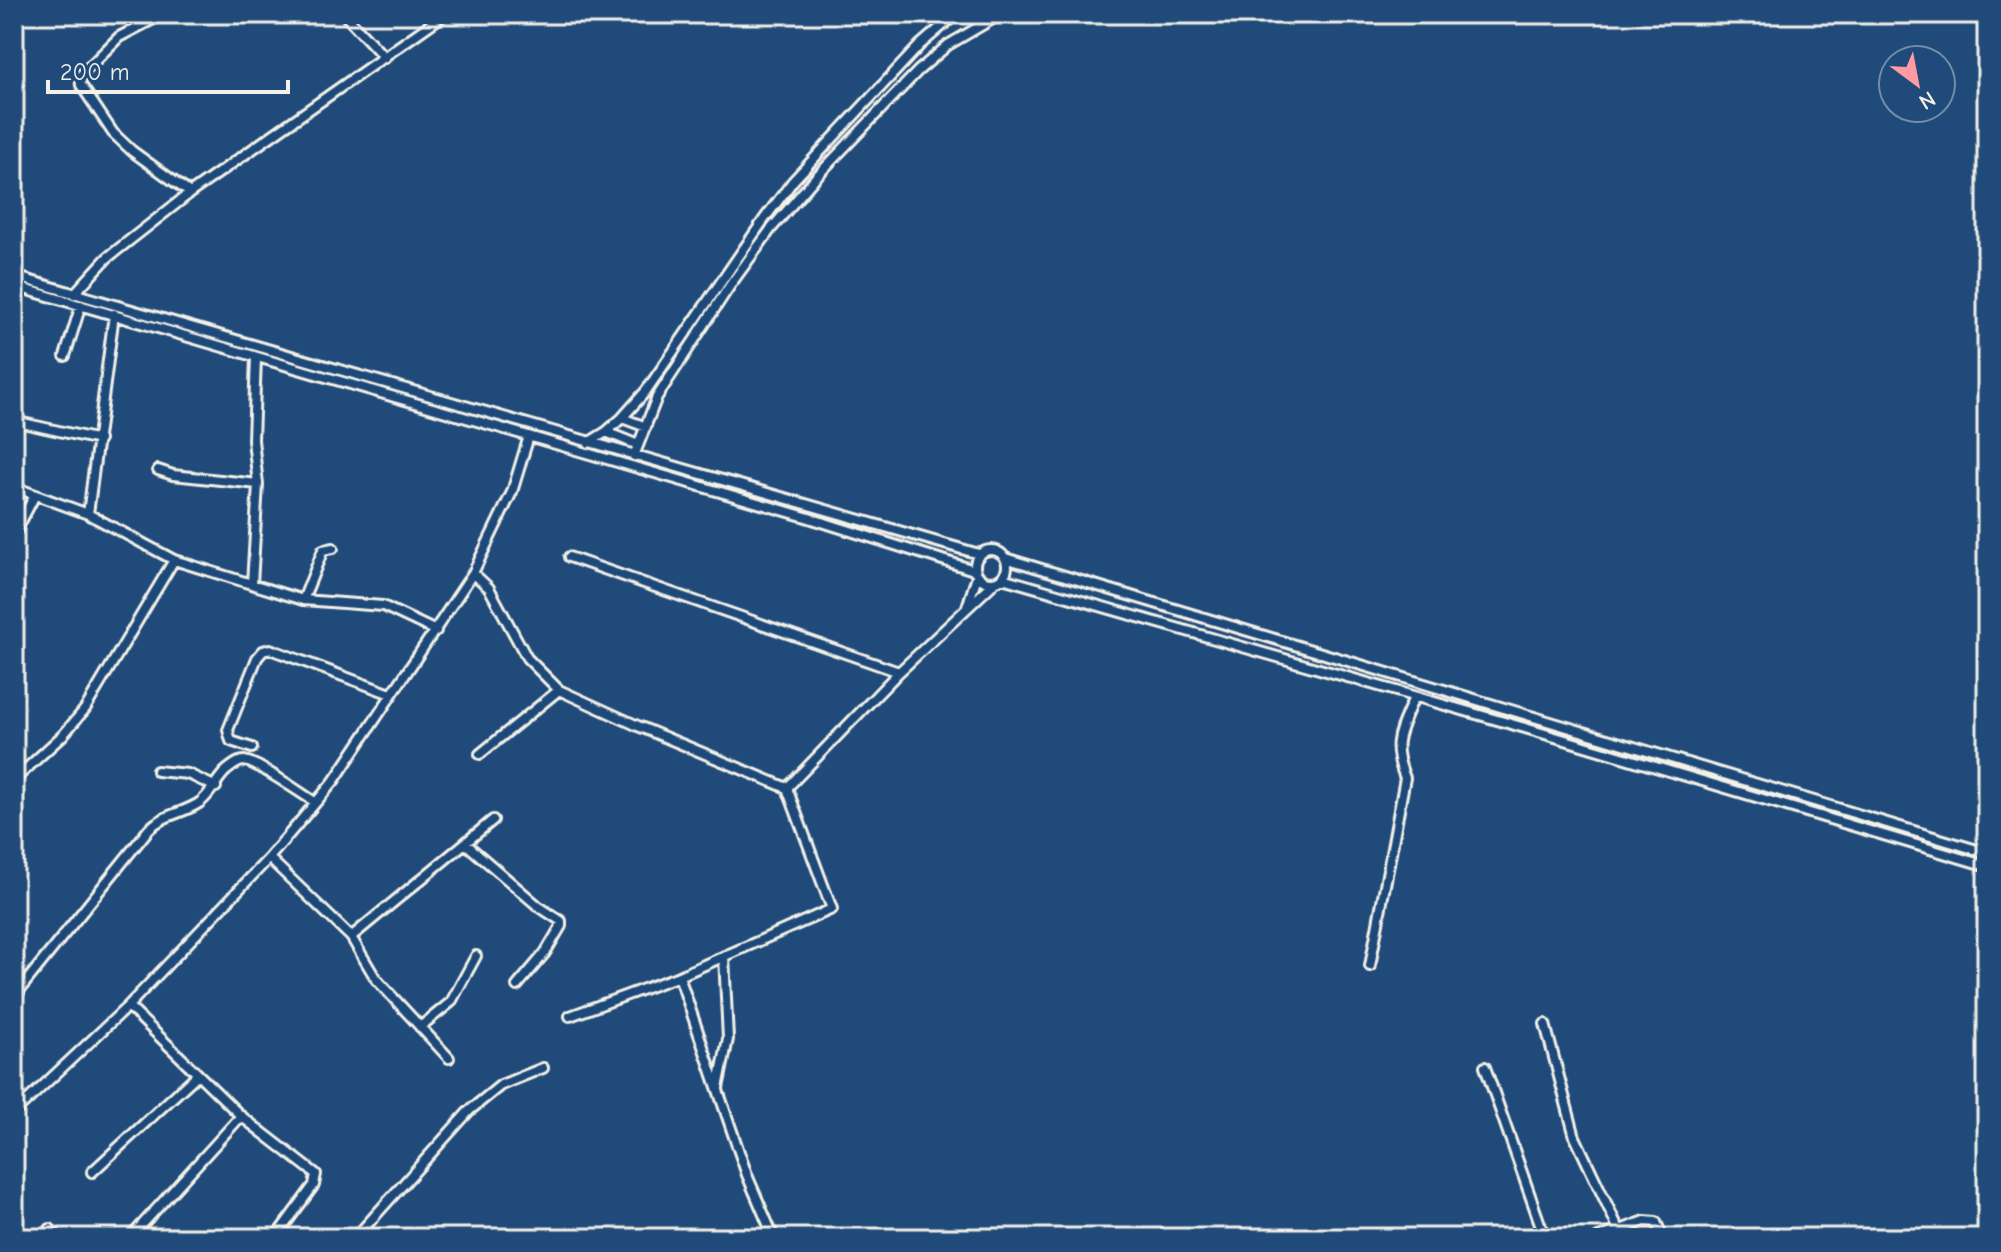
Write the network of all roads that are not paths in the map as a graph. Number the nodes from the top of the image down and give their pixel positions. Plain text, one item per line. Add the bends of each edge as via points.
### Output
1 (163, 14) edge
2 (344, 14) edge
3 (956, 14) edge
4 (1001, 14) edge
5 (439, 16) edge
6 (385, 58) junction
7 (190, 193) junction
8 (14, 276) edge
9 (14, 286) edge
10 (74, 294) junction
11 (81, 305) junction
12 (114, 314) junction
13 (65, 356) dead end
14 (256, 357) junction
15 (622, 418) junction
16 (14, 421) edge
17 (646, 427) junction
18 (606, 432) junction
19 (529, 436) junction
20 (99, 440) junction
21 (588, 443) junction
22 (638, 445) junction
23 (634, 456) junction
24 (158, 470) dead end
25 (258, 484) junction
26 (14, 487) edge
27 (35, 495) junction
28 (88, 514) junction
29 (14, 535) edge
30 (333, 548) dead end
31 (979, 554) junction
32 (569, 557) dead end
33 (1005, 558) junction
34 (174, 560) junction
35 (473, 573) junction
36 (976, 573) junction
37 (999, 580) junction
38 (252, 584) junction
39 (303, 600) junction
40 (966, 607) junction
41 (436, 631) junction
42 (899, 672) junction
43 (559, 690) junction
44 (391, 694) junction
45 (1414, 697) junction
46 (252, 748) dead end
47 (480, 754) dead end
48 (157, 771) dead end
49 (14, 780) edge
50 (216, 787) junction
51 (787, 788) junction
52 (315, 802) junction
53 (493, 820) dead end
54 (465, 843) junction
55 (1987, 853) edge
56 (269, 858) junction
57 (1987, 866) edge
58 (351, 937) junction
59 (476, 956) dead end
60 (724, 956) junction
61 (1370, 966) dead end
62 (679, 976) junction
63 (17, 985) edge
64 (517, 986) dead end
65 (14, 1002) edge
66 (128, 1006) junction
67 (570, 1016) dead end
68 (1545, 1024) dead end
69 (420, 1027) junction
70 (449, 1058) dead end
71 (1485, 1067) dead end
72 (543, 1068) dead end
73 (198, 1074) junction
74 (718, 1089) junction
75 (14, 1113) edge
76 (241, 1116) junction
77 (92, 1172) dead end
78 (366, 1226) junction
79 (50, 1229) dead end
80 (1619, 1230) junction
81 (59, 1238) edge
82 (130, 1238) edge
83 (275, 1238) edge
84 (355, 1238) edge
85 (371, 1238) edge
86 (774, 1238) edge
87 (1545, 1238) edge
88 (1598, 1238) edge
89 (1663, 1238) edge

1 - 7 street via 119,37 80,76 81,85 113,133
2 - 6 street
3 - 15 street via 920,45 782,195
4 - 17 street via 948,45 918,71 806,188 731,284 657,397
5 - 6 street
6 - 7 street
7 - 10 street via 107,258
8 - 10 street
9 - 11 street
10 - 21 street
11 - 12 street
11 - 13 street
12 - 14 street
12 - 20 street
14 - 19 street
14 - 25 street via 253,440
15 - 17 street
15 - 18 street
16 - 20 street
17 - 22 street
18 - 21 street
18 - 22 street
19 - 35 street via 512,492
19 - 36 street via 926,553
20 - 28 street
21 - 23 street
22 - 23 street
23 - 31 street
24 - 25 street
25 - 38 street
26 - 27 street
27 - 28 street
27 - 29 street
28 - 34 street
30 - 39 street via 323,550
31 - 33 street via 991,550
31 - 36 street
32 - 42 street
33 - 37 street via 1007,567
33 - 55 street
34 - 38 street
34 - 49 street via 85,709
35 - 41 street
35 - 43 street via 489,588 527,658
36 - 37 street via 985,582
36 - 40 street
37 - 40 street
37 - 45 street
38 - 39 street
39 - 41 street via 383,606
40 - 42 street
41 - 44 street
42 - 51 street
43 - 47 street
43 - 51 street
44 - 46 street via 270,649 263,651 228,730 231,741
44 - 52 street
45 - 57 street
45 - 61 street via 1396,740 1405,778
48 - 50 street via 188,774
50 - 52 street via 224,772 245,761
50 - 63 street via 199,803 158,820
51 - 60 street via 832,909
52 - 56 street
53 - 54 street
54 - 58 street
54 - 64 street via 561,921 545,953
56 - 58 street
56 - 66 street
58 - 69 street via 376,979
59 - 69 street via 451,1002
60 - 62 street
60 - 74 street via 728,1039
62 - 67 street
62 - 74 street
63 - 65 street
66 - 73 street
66 - 75 street
68 - 80 street via 1575,1137
69 - 70 street
71 - 87 street
72 - 78 street via 501,1085 469,1111
73 - 76 street
73 - 77 street
74 - 86 street
76 - 82 street
76 - 83 street via 316,1174 314,1185
78 - 84 street
78 - 85 street
79 - 81 street
80 - 88 street
80 - 89 street via 1656,1222

